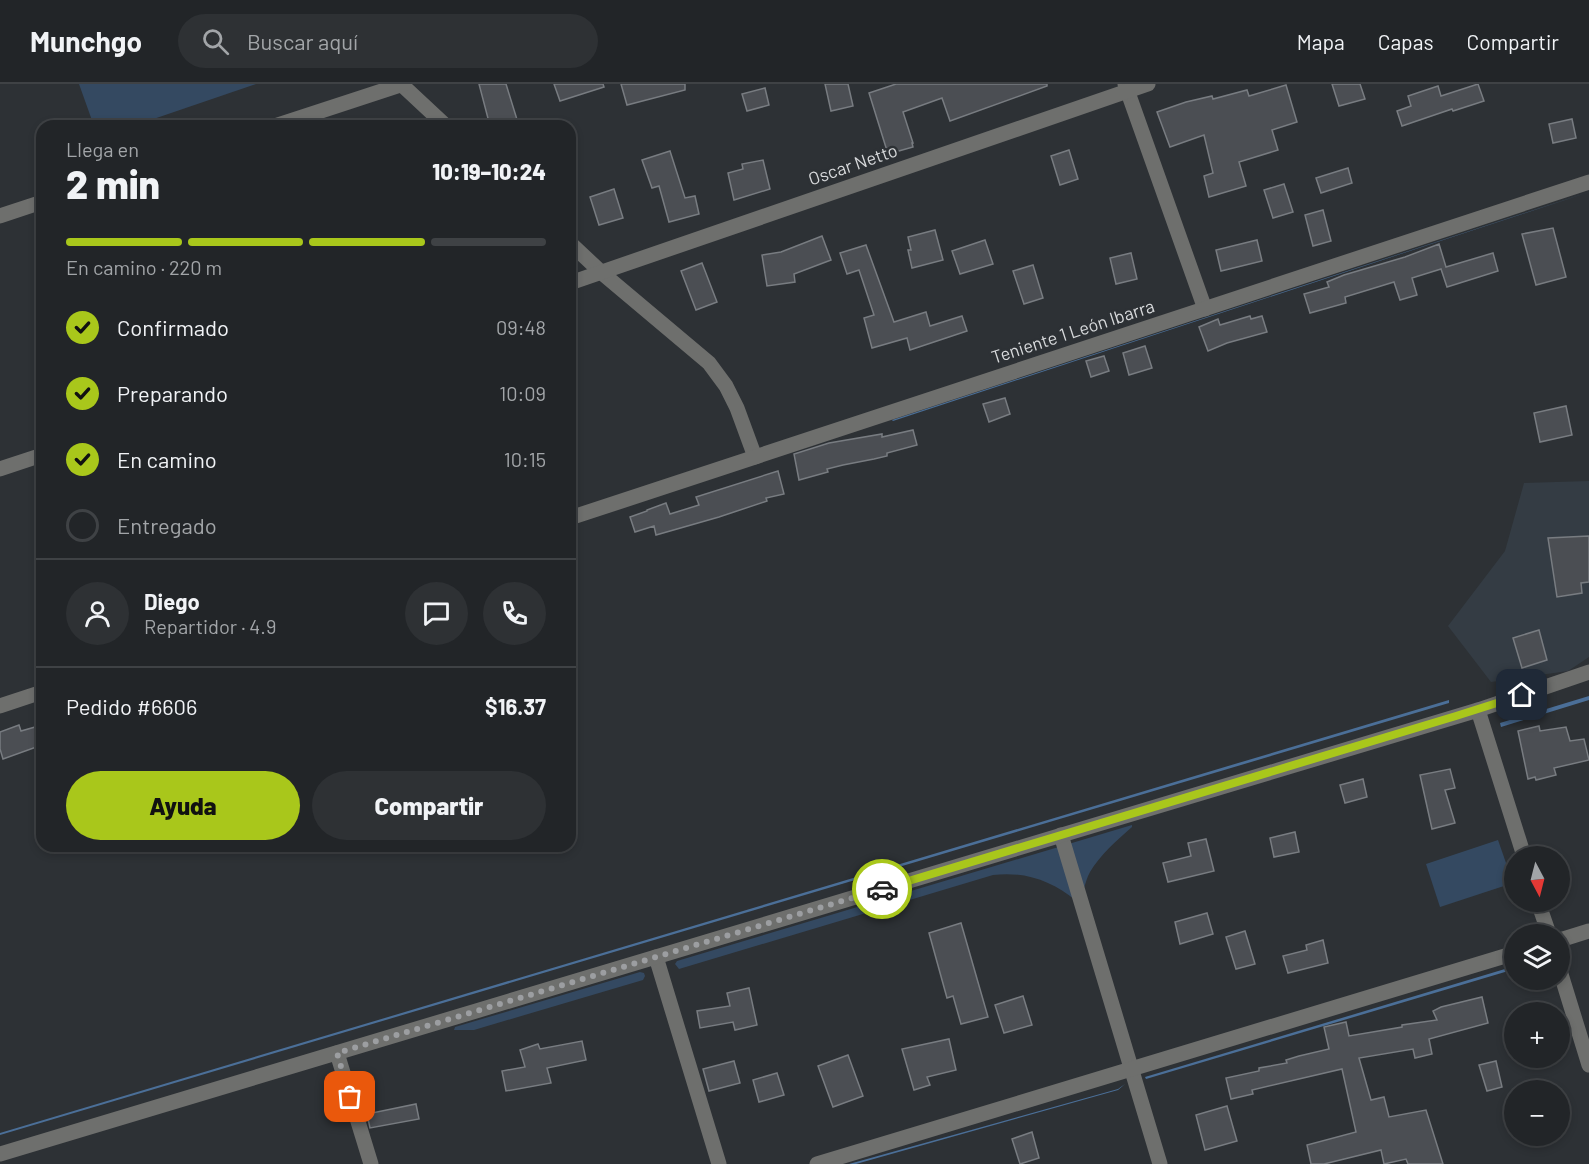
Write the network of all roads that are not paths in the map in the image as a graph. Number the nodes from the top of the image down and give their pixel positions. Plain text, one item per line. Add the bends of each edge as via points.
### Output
1 (402, 84) edge
2 (1148, 84) edge
3 (1126, 87) edge
4 (292, 120) edge
5 (440, 120) edge
6 (1589, 182) edge
7 (36, 204) edge
8 (0, 216) edge
9 (576, 249) edge
10 (602, 273) junction
11 (576, 281) edge
12 (1205, 309) junction
13 (36, 457) edge
14 (755, 457) junction
15 (0, 469) edge
16 (576, 516) edge
17 (1589, 672) edge
18 (36, 694) edge
19 (0, 706) edge
20 (1478, 710) junction
21 (1061, 835) junction
22 (1521, 846) edge
23 (1589, 931) edge
24 (1570, 937) edge
25 (1504, 956) edge
26 (656, 957) junction
27 (1566, 990) edge
28 (337, 1053) junction
29 (1589, 1065) edge
30 (1131, 1069) junction
31 (0, 1154) edge
32 (371, 1164) edge
33 (719, 1164) edge
34 (817, 1164) edge
35 (1160, 1164) edge

1 - 4 street
1 - 5 street
2 - 3 street, Oscar Netto
3 - 10 street, Oscar Netto
3 - 12 street
6 - 12 street, Teniente 1 León Ibarra
7 - 8 street
9 - 10 street
10 - 11 street, Oscar Netto
10 - 14 street via 709,363 726,386
12 - 14 street, Teniente 1 León Ibarra
13 - 15 street
14 - 16 street, Teniente 1 León Ibarra
17 - 20 street
18 - 19 street
20 - 21 street
20 - 22 street
21 - 26 street
21 - 30 street
23 - 24 street
25 - 30 street
26 - 28 street
26 - 33 street
27 - 29 street
28 - 31 street
28 - 32 street
30 - 34 street
30 - 35 street

